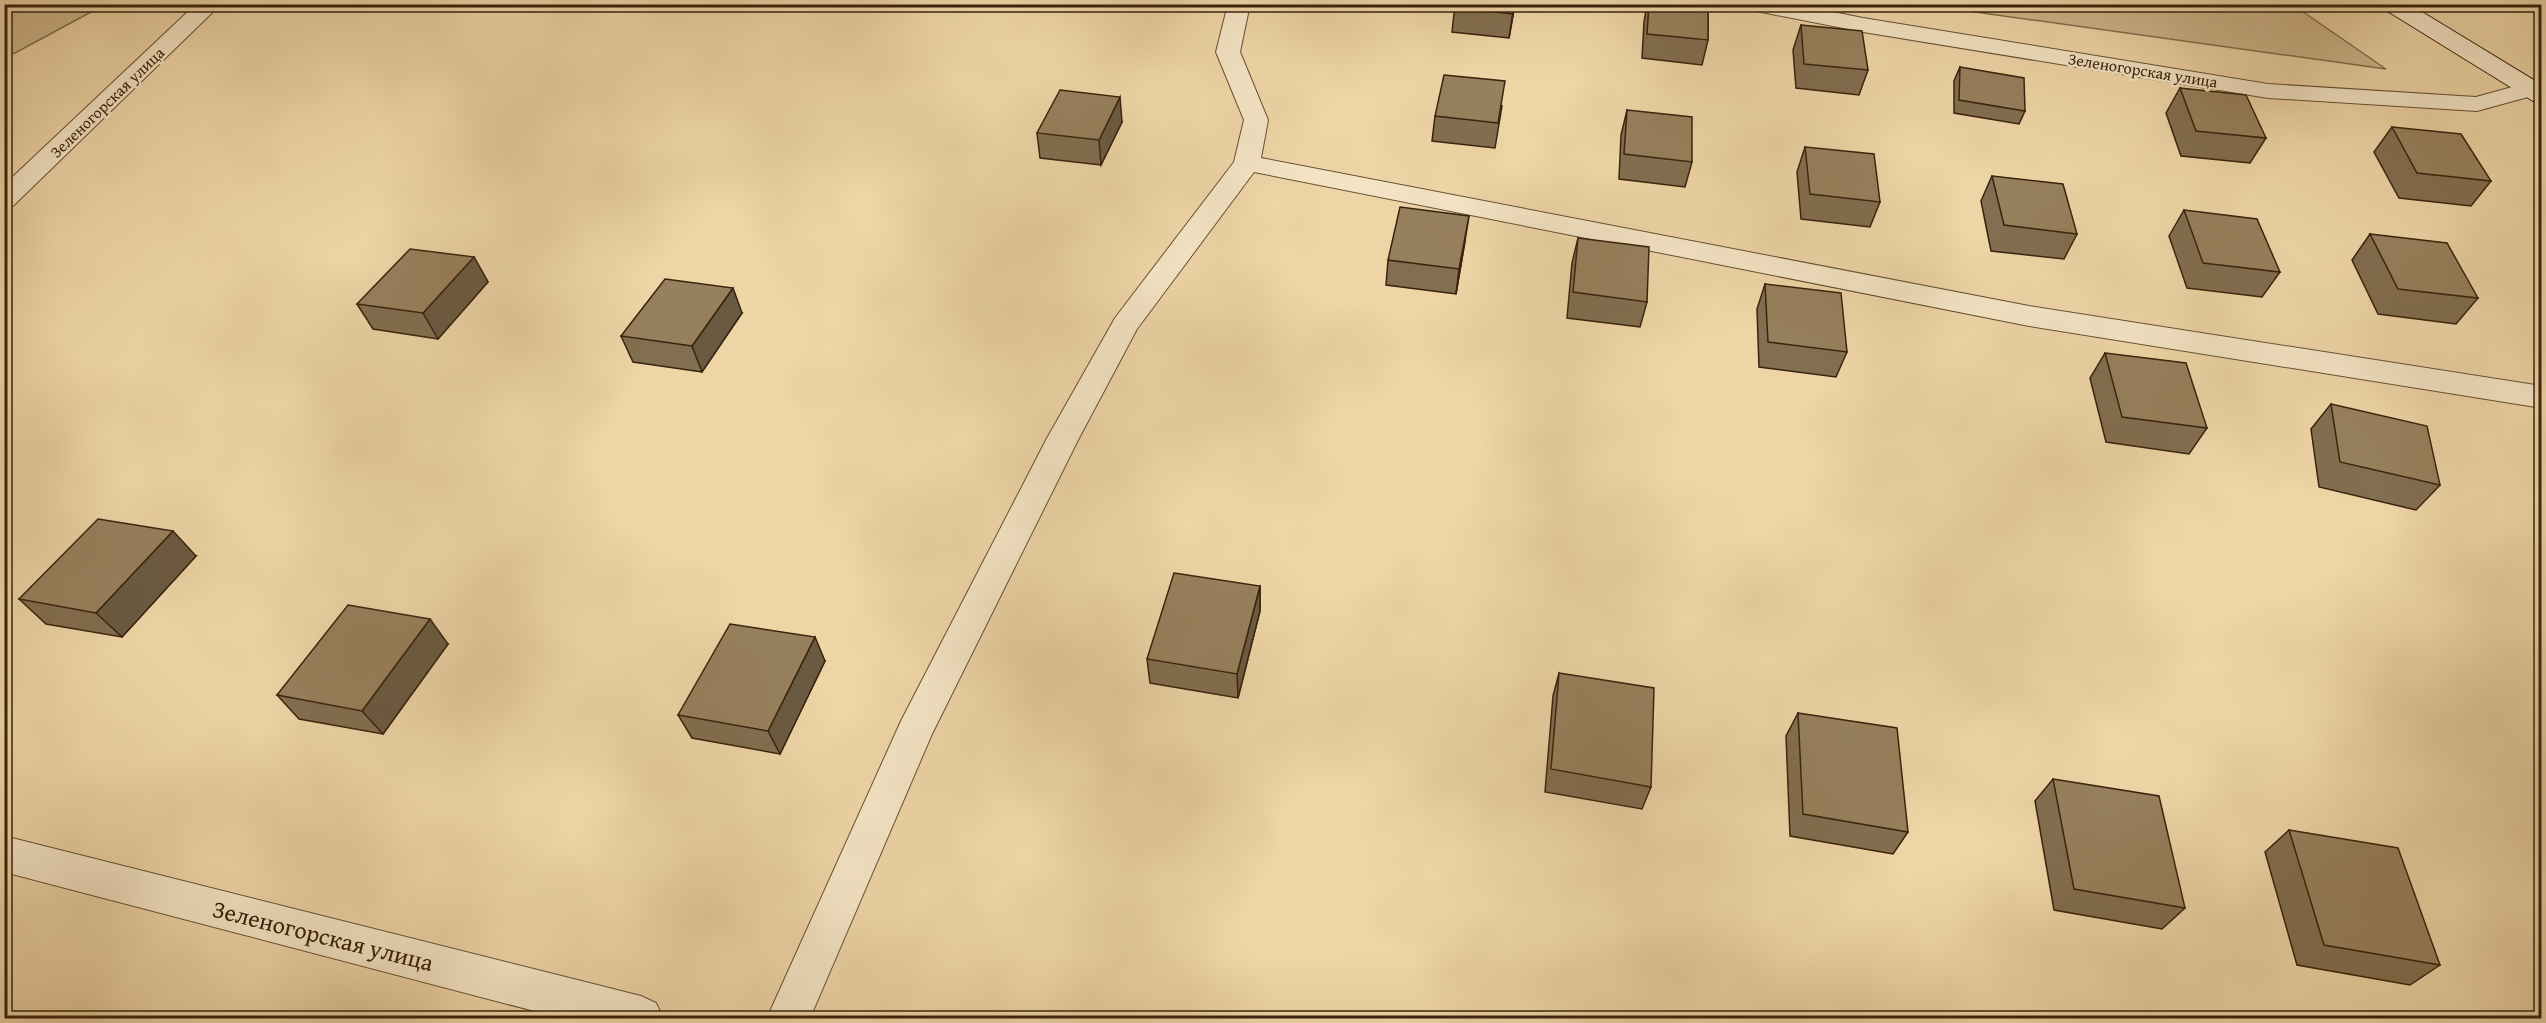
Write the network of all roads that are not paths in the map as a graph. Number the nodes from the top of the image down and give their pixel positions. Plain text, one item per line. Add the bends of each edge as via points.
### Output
1 (210, 4) edge
2 (1239, 4) edge
3 (1756, 4) edge
4 (2392, 4) edge
5 (2536, 92) edge
6 (1247, 163) junction
7 (4, 200) edge
8 (2541, 397) edge
9 (4, 854) edge
10 (641, 1018) edge
11 (788, 1018) edge

1 - 7 street, Зеленогорская улица
2 - 6 street via 1228,52 1256,120
3 - 5 street, Зеленогорская улица via 2268,91 2477,104
4 - 5 street
6 - 8 street via 2029,316
6 - 11 street via 1125,325 1062,440 914,732
9 - 10 street, Зеленогорская улица

